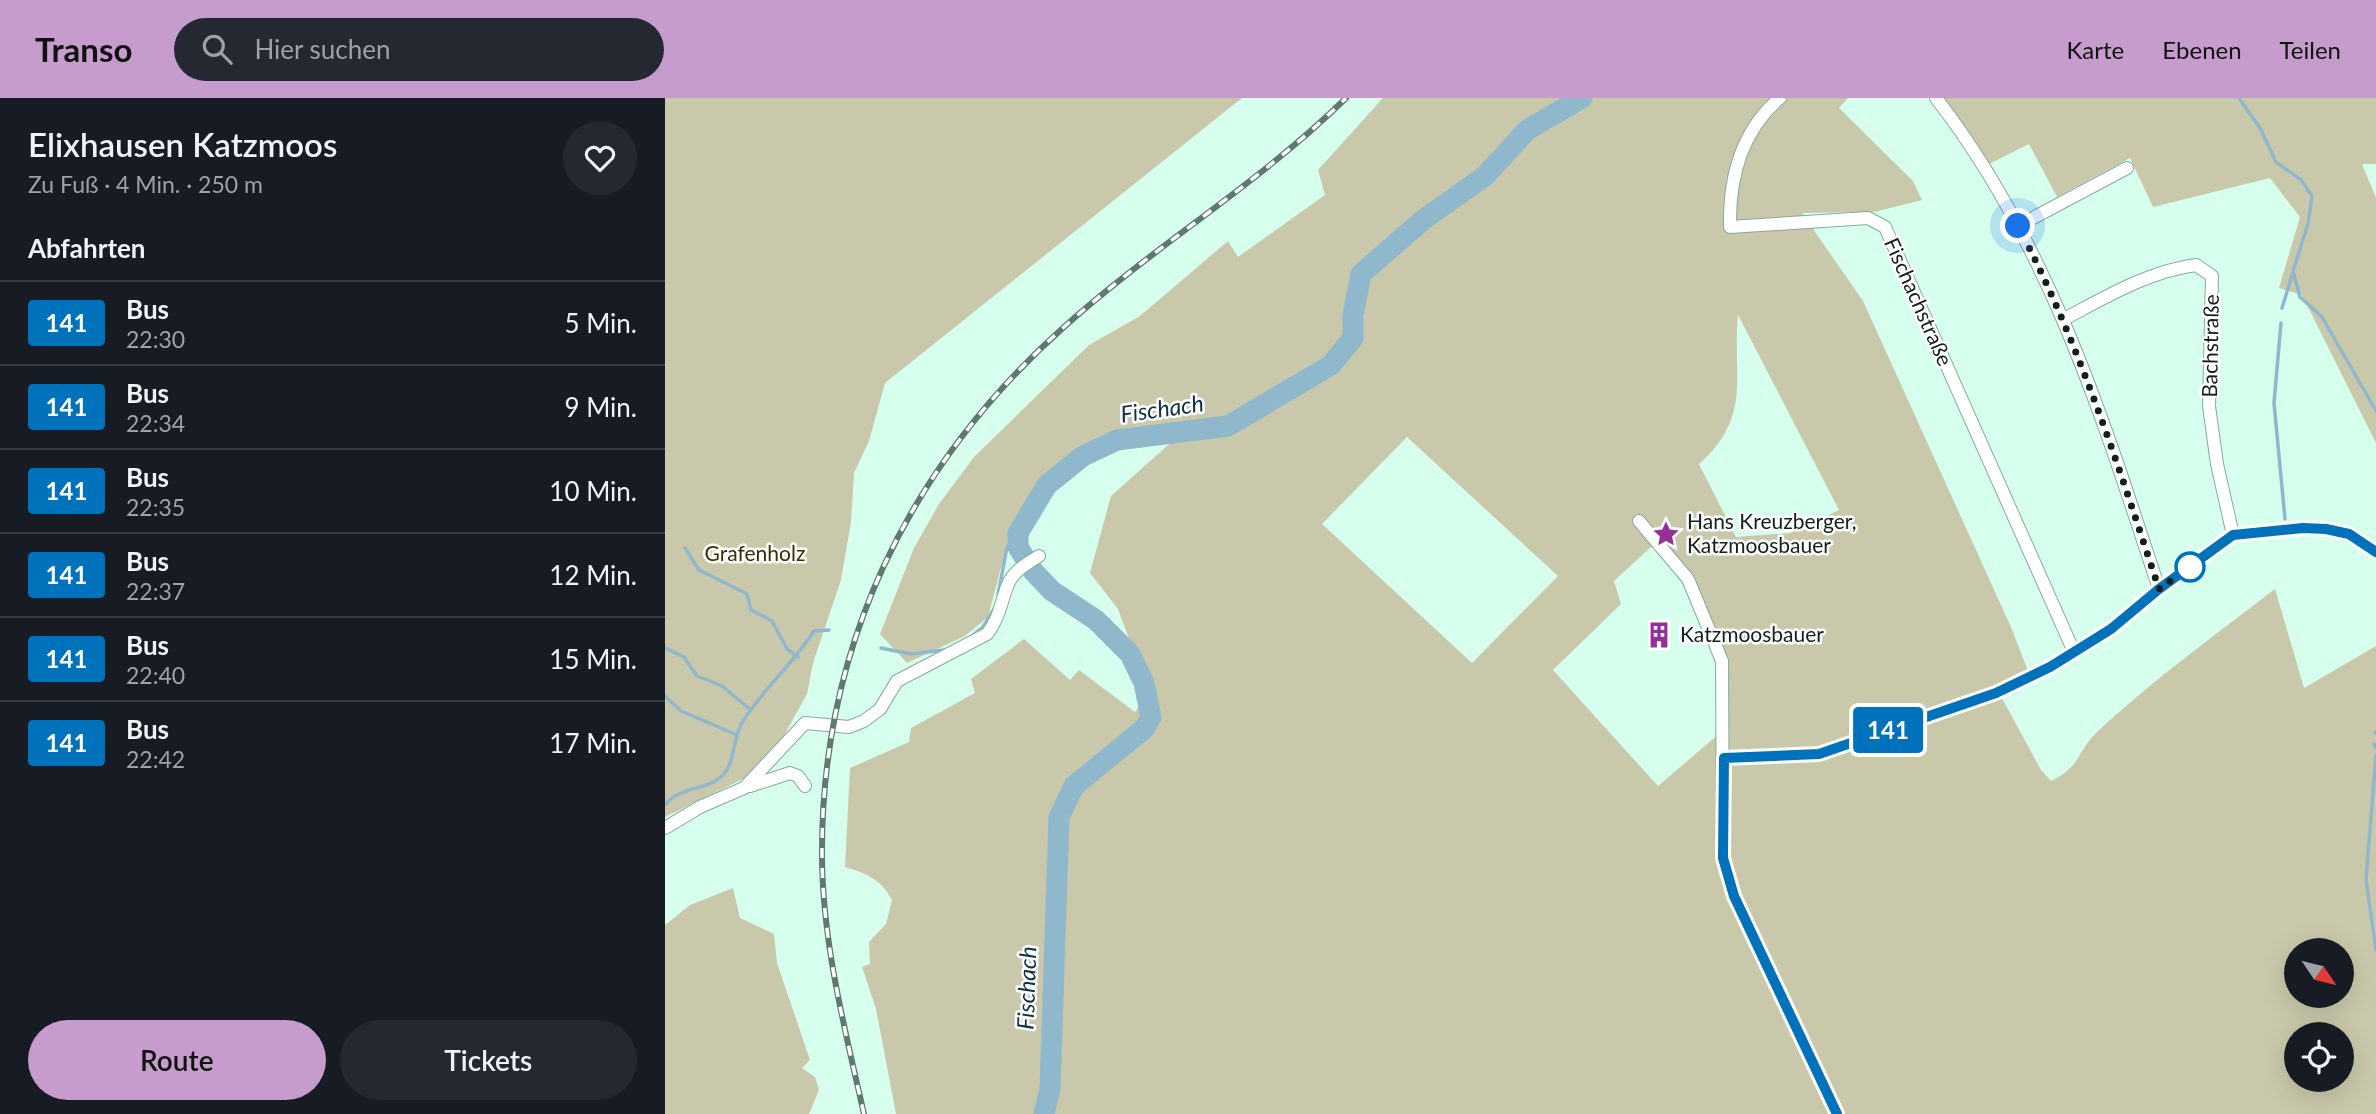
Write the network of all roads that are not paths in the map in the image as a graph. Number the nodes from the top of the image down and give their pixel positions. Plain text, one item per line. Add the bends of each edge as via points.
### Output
1 (1780, 98) edge
2 (1936, 98) edge
3 (2127, 168) dead end
4 (2018, 226) junction
5 (2064, 319) junction
6 (1639, 521) dead end
7 (2233, 535) junction
8 (2376, 552) edge
9 (1039, 556) dead end
10 (2159, 589) junction
11 (2074, 652) junction
12 (1724, 758) junction
13 (805, 786) dead end
14 (744, 788) junction
15 (665, 828) edge
16 (1837, 1114) edge

1 - 11 street, Fischachstraße via 1741,149 1729,200 1730,227 1868,218 1885,227
2 - 4 street
3 - 4 street
4 - 5 street
5 - 7 street, Bachstraße via 2131,284 2179,267 2196,265 2212,276 2209,406
5 - 10 street
6 - 12 street via 1682,569 1717,646 1723,678
7 - 8 street via 2326,529 2349,534
7 - 10 street
9 - 14 street via 1010,581 987,634 897,681 880,709 864,721 849,727 805,723
10 - 11 street via 2111,629
11 - 12 street via 1996,693 1849,746 1819,754
12 - 16 street via 1723,858 1734,896
13 - 14 street via 790,773
14 - 15 street

